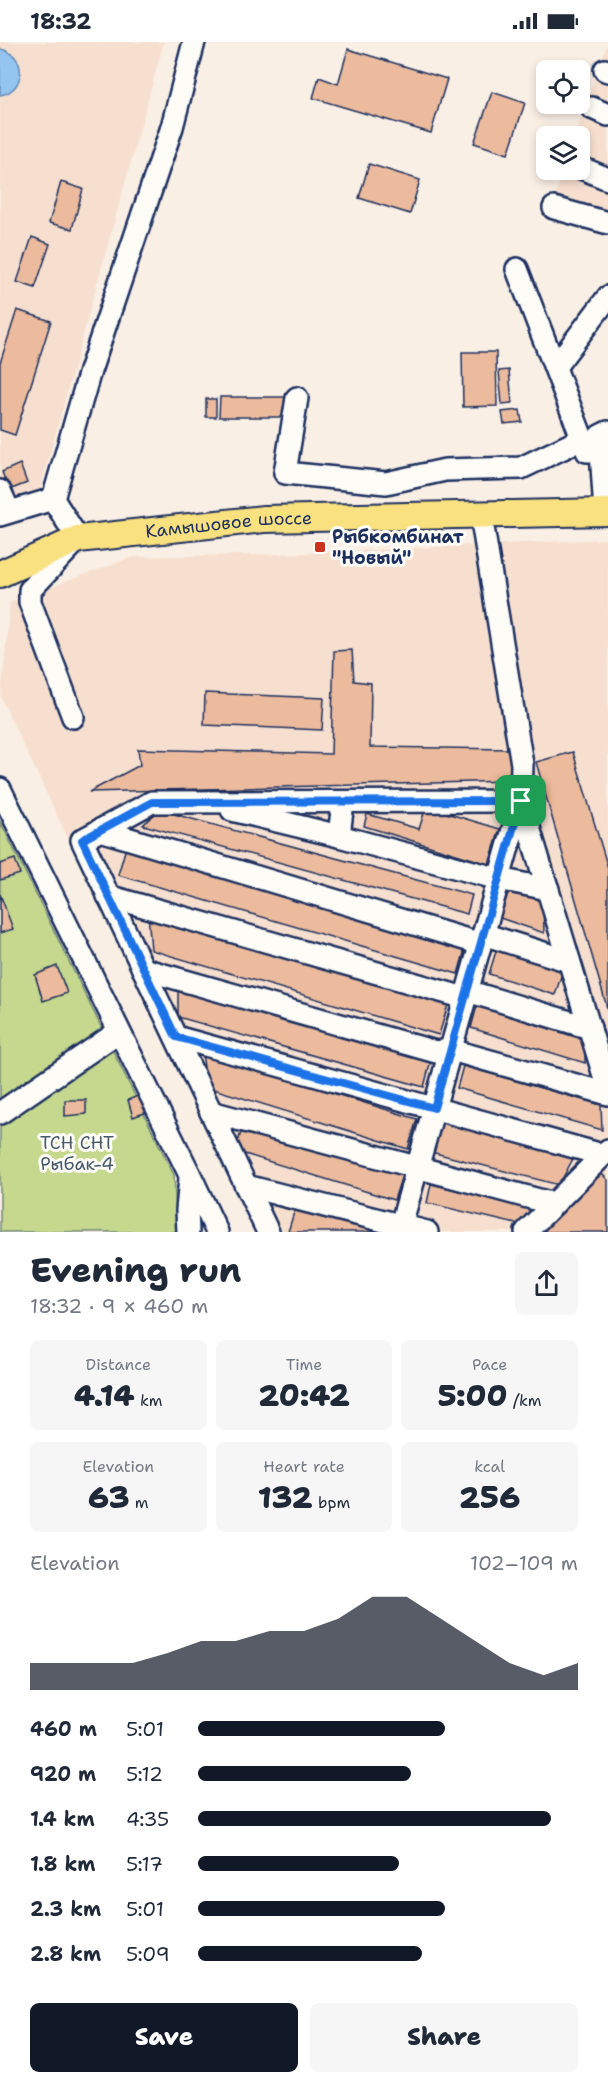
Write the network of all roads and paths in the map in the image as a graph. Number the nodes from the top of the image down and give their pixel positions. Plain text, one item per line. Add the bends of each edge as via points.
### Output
1 (194, 42) edge
2 (590, 172) edge
3 (608, 179) edge
4 (554, 208) dead end
5 (608, 223) edge
6 (517, 269) dead end
7 (608, 297) edge
8 (555, 368) junction
9 (297, 398) dead end
10 (582, 438) junction
11 (604, 442) edge
12 (0, 491) edge
13 (53, 500) junction
14 (606, 512) edge
15 (5, 513) edge
16 (481, 514) junction
17 (78, 539) junction
18 (0, 574) edge
19 (73, 717) dead end
20 (0, 789) edge
21 (521, 801) junction
22 (198, 802) junction
23 (343, 802) junction
24 (100, 830) junction
25 (339, 836) junction
26 (499, 879) junction
27 (548, 889) junction
28 (108, 896) junction
29 (482, 939) junction
30 (569, 961) junction
31 (143, 969) junction
32 (466, 994) junction
33 (590, 1028) junction
34 (118, 1032) junction
35 (176, 1037) junction
36 (451, 1050) junction
37 (608, 1089) edge
38 (608, 1094) edge
39 (434, 1108) junction
40 (211, 1112) junction
41 (0, 1113) edge
42 (605, 1152) edge
43 (417, 1168) junction
44 (190, 1175) junction
45 (246, 1186) junction
46 (554, 1204) junction
47 (400, 1228) edge
48 (188, 1232) edge
49 (217, 1232) edge
50 (268, 1232) edge
51 (427, 1232) edge
52 (526, 1232) edge

1 - 13 street via 172,127 90,371
2 - 3 street
4 - 5 street
6 - 8 street
7 - 8 street
8 - 10 street
9 - 10 street via 285,473 386,483 445,470 521,468
10 - 11 street via 587,451
11 - 14 street
12 - 15 street
13 - 15 street
13 - 17 street
14 - 16 main road, Камышовое шоссе
16 - 17 main road, Камышовое шоссе via 264,519
16 - 21 street via 522,764
17 - 18 main road, Камышовое шоссе
17 - 19 street via 30,590 30,602
20 - 34 street
21 - 23 street
21 - 26 street
21 - 27 street
22 - 23 street
22 - 24 street via 152,802
22 - 25 street
23 - 25 street
24 - 28 street via 82,840
24 - 29 street
25 - 26 street
26 - 27 street
26 - 29 street
27 - 30 street
28 - 31 street
28 - 32 street
29 - 30 street
29 - 32 street
30 - 33 street
31 - 35 street
31 - 36 street via 436,1052
32 - 33 street
32 - 36 street
33 - 37 street
34 - 41 street
34 - 44 street
35 - 39 street
35 - 40 street
36 - 38 street
36 - 39 street
39 - 42 street
39 - 43 street
40 - 43 street
40 - 45 street
42 - 46 street
43 - 46 street
43 - 47 street
44 - 48 street
44 - 49 street
45 - 47 street
45 - 50 street
46 - 52 street
47 - 51 street

